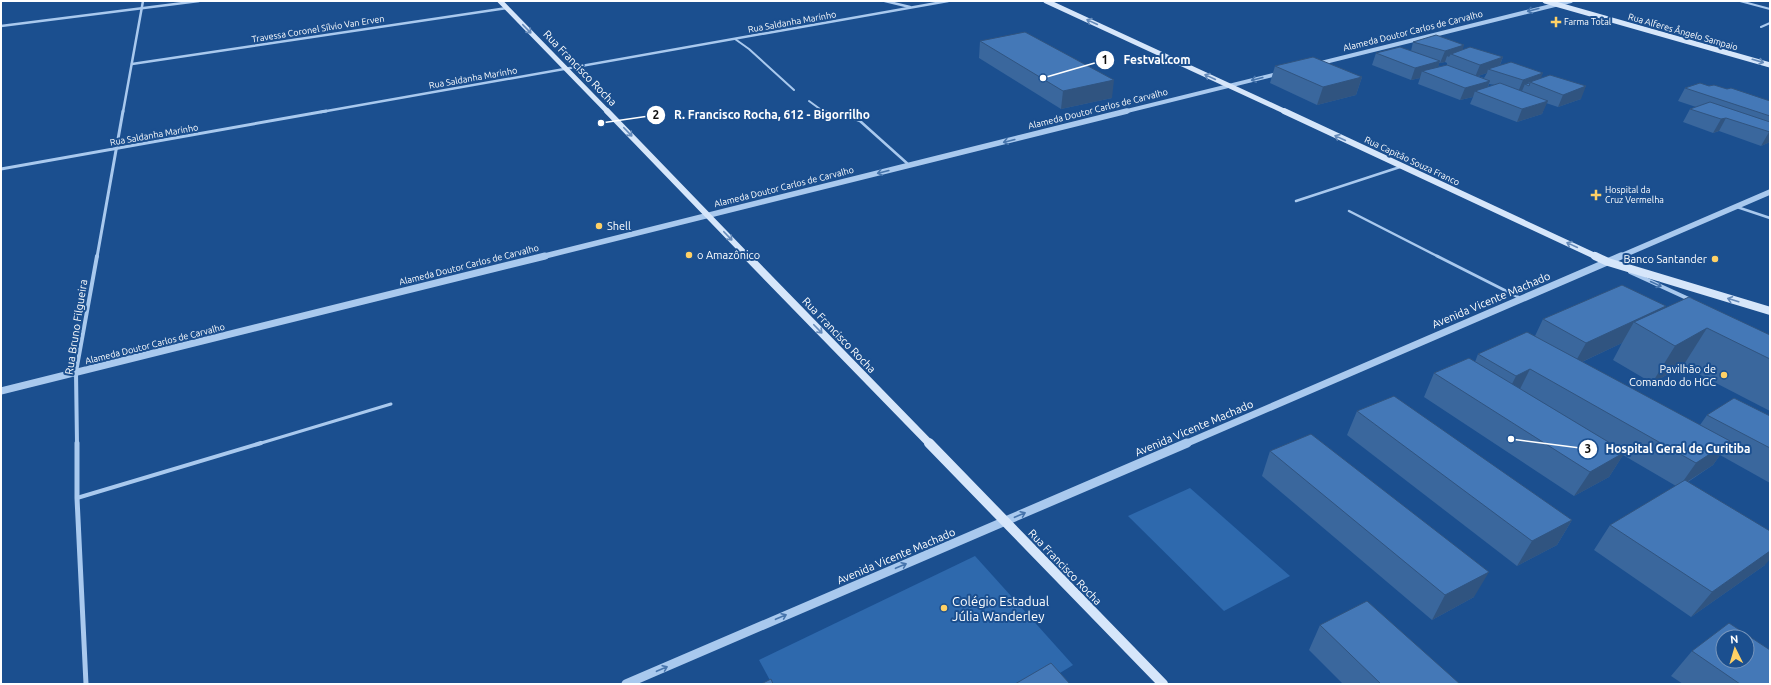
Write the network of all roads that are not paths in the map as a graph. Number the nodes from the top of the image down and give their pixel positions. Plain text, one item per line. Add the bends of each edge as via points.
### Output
1 (143, 1) edge
2 (199, 1) edge
3 (500, 1) edge
4 (885, 1) edge
5 (948, 1) edge
6 (1046, 1) edge
7 (1545, 1) edge
8 (1571, 1) edge
9 (1740, 1) edge
10 (1557, 4) junction
11 (142, 8) junction
12 (507, 8) junction
13 (912, 8) junction
14 (1770, 9) edge
15 (1770, 23) edge
16 (1, 26) edge
17 (1761, 26) dead end
18 (735, 39) junction
19 (132, 64) junction
20 (1313, 65) edge
21 (1770, 65) edge
22 (566, 69) junction
23 (1290, 71) edge
24 (1229, 86) junction
25 (794, 90) dead end
26 (809, 101) dead end
27 (117, 149) junction
28 (909, 165) junction
29 (1402, 166) junction
30 (1, 169) edge
31 (1770, 192) edge
32 (1296, 202) dead end
33 (1737, 207) junction
34 (1349, 211) dead end
35 (708, 215) junction
36 (1770, 218) edge
37 (1608, 262) junction
38 (1522, 299) junction
39 (1692, 301) edge
40 (1770, 311) edge
41 (76, 372) junction
42 (1, 391) edge
43 (391, 404) dead end
44 (77, 498) junction
45 (1005, 521) junction
46 (86, 684) edge
47 (626, 684) edge
48 (1163, 684) edge

1 - 11 street, Rua Bruno Filgueira
2 - 11 street
3 - 12 main road, Rua Francisco Rocha
4 - 13 street
5 - 13 street, Rua Saldanha Marinho
24 -> 6 main road, Rua Capitão Souza Franco
7 - 10 main road, Rua Alferes Ângelo Sampaio
8 - 10 street, Alameda Doutor Carlos de Carvalho
9 - 14 lane
10 -> 20 street, Alameda Doutor Carlos de Carvalho
10 -> 21 main road, Rua Alferes Ângelo Sampaio
11 - 16 street
11 - 19 street, Rua Bruno Filgueira
12 - 19 street, Travessa Coronel Sílvio Van Erven
12 -> 22 main road, Rua Francisco Rocha
13 - 18 street, Rua Saldanha Marinho
15 - 17 lane
18 - 22 street, Rua Saldanha Marinho
18 - 25 lane
19 - 27 street, Rua Bruno Filgueira
22 - 27 street, Rua Saldanha Marinho
22 -> 35 main road, Rua Francisco Rocha
23 -> 24 street, Alameda Doutor Carlos de Carvalho
24 -> 28 street, Alameda Doutor Carlos de Carvalho
29 -> 24 main road, Rua Capitão Souza Franco
26 - 28 lane via 825,112 860,121
27 - 30 street, Rua Saldanha Marinho
27 - 41 street, Rua Bruno Filgueira
28 -> 35 street, Alameda Doutor Carlos de Carvalho
29 - 32 lane
37 -> 29 main road, Rua Capitão Souza Franco
31 - 33 street, Avenida Vicente Machado
33 - 36 lane
33 - 37 street, Avenida Vicente Machado
34 - 38 lane
35 - 41 street, Alameda Doutor Carlos de Carvalho
35 -> 45 main road, Rua Francisco Rocha
37 - 38 street, Avenida Vicente Machado
37 -> 39 street, Rua Capitão Souza Franco
40 -> 37 main road
45 -> 38 street, Avenida Vicente Machado
41 - 42 street, Alameda Doutor Carlos de Carvalho
41 - 44 street, Rua Bruno Filgueira
43 - 44 lane
44 - 46 street, Rua Bruno Filgueira
47 -> 45 street, Avenida Vicente Machado
45 - 48 main road, Rua Francisco Rocha

